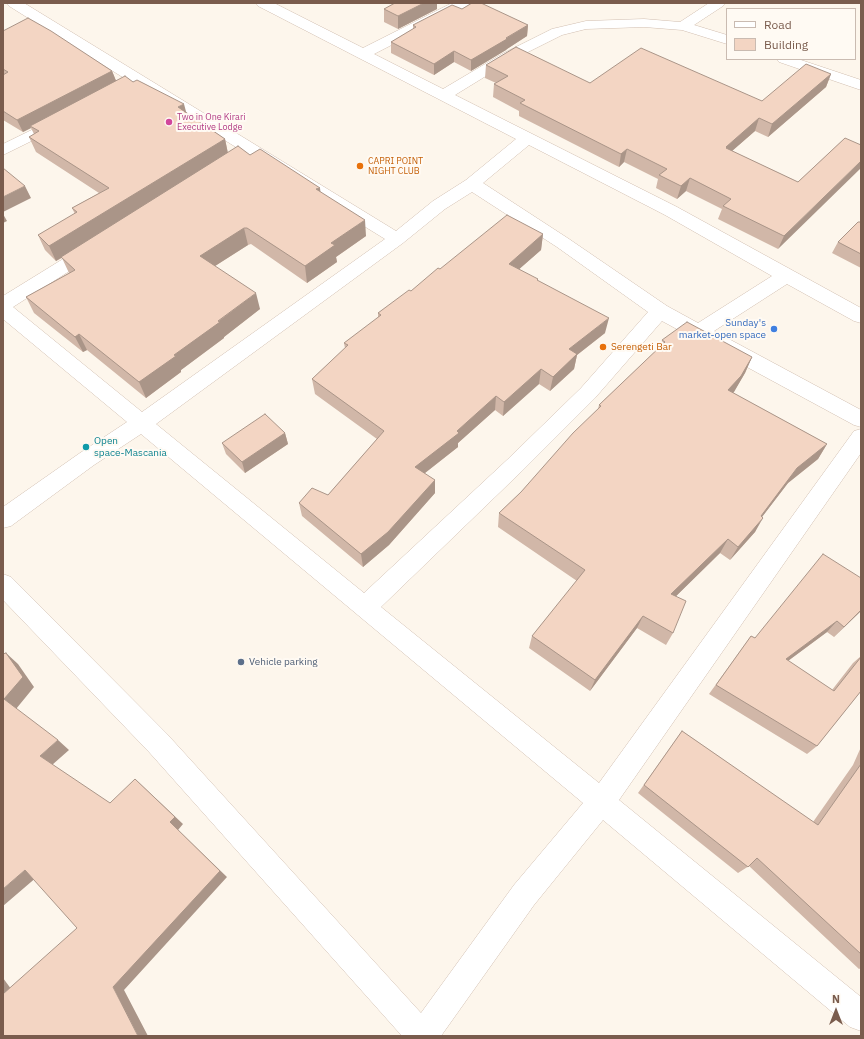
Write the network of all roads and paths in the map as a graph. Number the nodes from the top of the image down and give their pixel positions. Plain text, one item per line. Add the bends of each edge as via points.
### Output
1 (14, 3) edge
2 (263, 3) edge
3 (464, 3) edge
4 (718, 3) edge
5 (683, 26) junction
6 (726, 40) edge
7 (362, 54) junction
8 (787, 60) edge
9 (857, 80) edge
10 (443, 95) junction
11 (72, 115) edge
12 (527, 138) junction
13 (3, 150) edge
14 (472, 184) junction
15 (397, 239) junction
16 (103, 242) edge
17 (786, 276) junction
18 (3, 305) edge
19 (3, 310) edge
20 (660, 311) junction
21 (861, 316) edge
22 (698, 332) junction
23 (861, 419) edge
24 (142, 423) junction
25 (861, 437) edge
26 (3, 519) edge
27 (3, 584) edge
28 (365, 607) junction
29 (602, 801) junction
30 (861, 1016) edge
31 (422, 1036) edge

1 - 15 street via 130,84 244,153
2 - 7 street
3 - 7 street
4 - 5 street
5 - 6 street
5 - 10 street via 612,23 586,25 557,32
7 - 10 street
8 - 9 street
10 - 12 street
11 - 13 street
12 - 14 street
12 - 17 street via 671,211
14 - 15 street via 439,205
14 - 20 street via 563,243
15 - 24 street
16 - 18 street
17 - 21 street
17 - 22 street
19 - 24 street
20 - 22 street
20 - 28 street via 588,393
22 - 23 street
24 - 26 street
24 - 28 street
25 - 29 street
27 - 31 street via 158,743
28 - 29 street
29 - 30 street
29 - 31 street via 524,895

